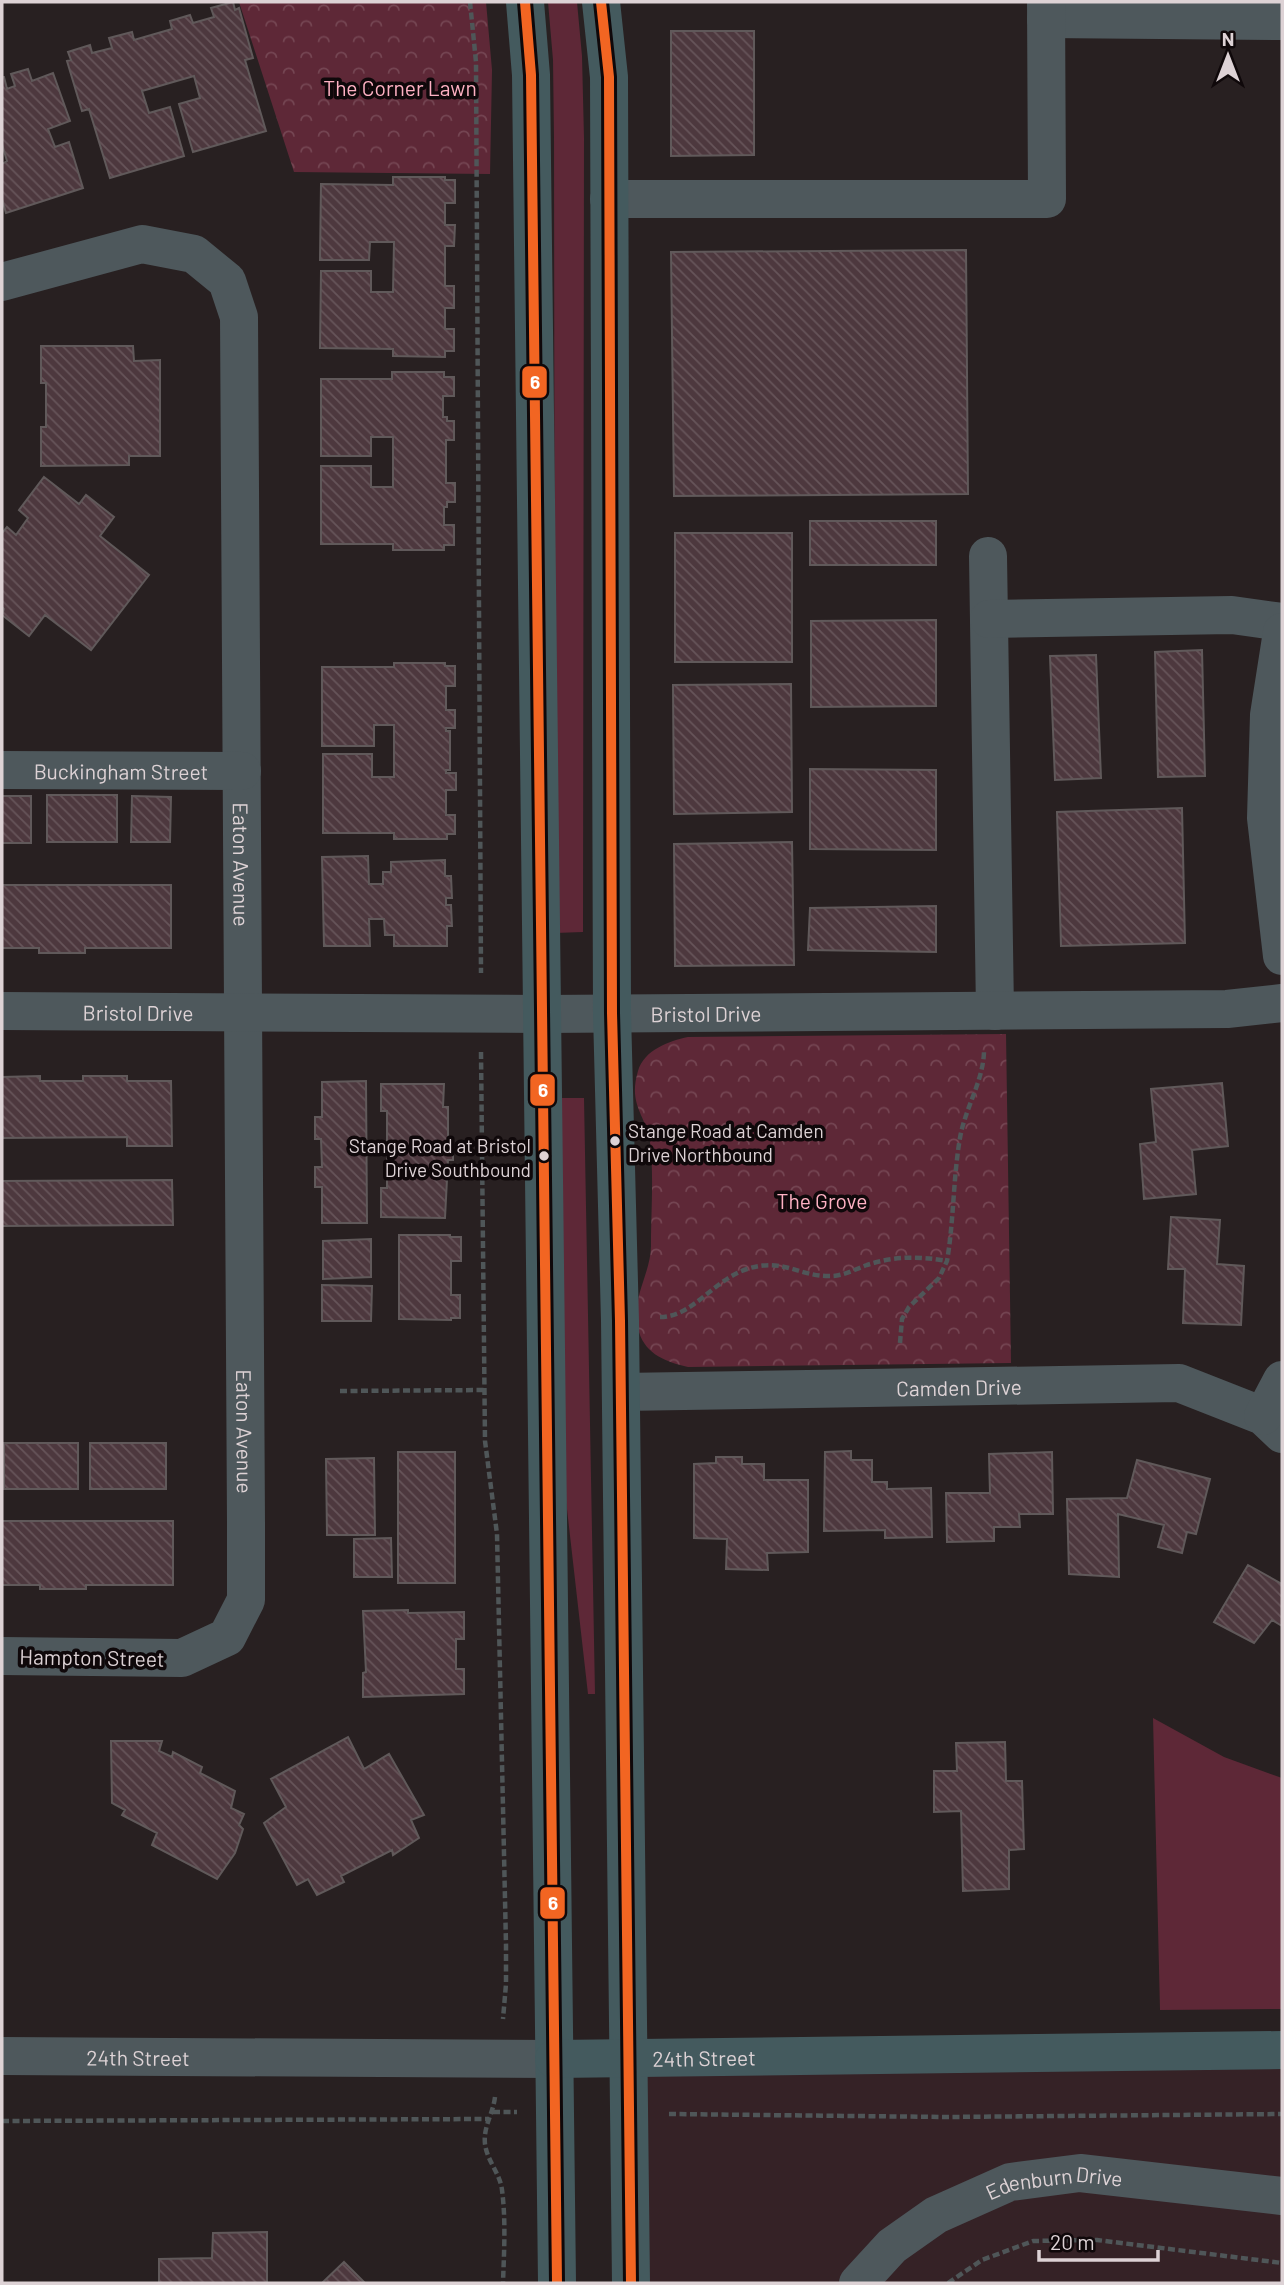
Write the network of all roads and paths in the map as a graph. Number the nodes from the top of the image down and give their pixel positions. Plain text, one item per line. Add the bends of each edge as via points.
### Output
1 (470, 2) edge
2 (526, 2) edge
3 (601, 2) edge
4 (1046, 10) edge
5 (1282, 20) edge
6 (609, 199) junction
7 (2, 282) edge
8 (988, 556) dead end
9 (989, 619) junction
10 (1282, 622) edge
11 (1282, 632) edge
12 (2, 770) edge
13 (242, 771) junction
14 (1282, 956) edge
15 (482, 983) dead end
16 (1282, 1003) edge
17 (2, 1011) edge
18 (245, 1011) junction
19 (989, 1011) junction
20 (612, 1013) junction
21 (542, 1014) junction
22 (482, 1044) dead end
23 (947, 1261) junction
24 (660, 1318) dead end
25 (900, 1343) dead end
26 (1282, 1380) edge
27 (484, 1390) junction
28 (340, 1391) dead end
29 (621, 1392) junction
30 (1272, 1425) edge
31 (2, 1656) edge
32 (182, 1658) joint
33 (506, 1984) dead end
34 (1282, 2050) edge
35 (2, 2056) edge
36 (554, 2059) junction
37 (628, 2059) junction
38 (493, 2112) dead end
39 (1282, 2113) edge
40 (712, 2114) dead end
41 (489, 2119) junction
42 (2, 2121) edge
43 (1282, 2196) edge
44 (1282, 2263) edge
45 (503, 2283) edge
46 (557, 2283) edge
47 (631, 2283) edge
48 (858, 2283) edge
49 (948, 2283) edge

1 - 15 path via 476,62
2 - 21 main road via 531,75
3 - 6 main road via 608,77
4 - 5 street
4 - 6 street via 1047,199
6 - 20 main road
7 - 13 street, Eaton Avenue via 142,244 194,254 228,281 239,317
8 - 9 street
9 - 10 street via 1232,615
9 - 19 street
11 - 14 street via 1269,715 1266,818
12 - 13 street, Buckingham Street
13 - 18 street, Eaton Avenue
16 - 19 street, Bristol Drive via 1227,1009
17 - 18 street, Bristol Drive
18 - 21 street, Bristol Drive
18 - 32 street, Eaton Avenue via 246,1600 228,1637
19 - 20 street, Bristol Drive
19 - 23 path via 984,1056 960,1139
20 - 21 street, Bristol Drive
20 - 29 main road
21 - 36 main road
22 - 27 path
23 - 24 path via 896,1258 836,1276 769,1264 726,1278 684,1313
23 - 25 path via 939,1278 909,1307 902,1320
26 - 30 street
27 - 28 path
27 - 33 path via 485,1441 497,1534
29 - 30 street, Camden Drive via 1179,1383
29 - 37 main road
31 - 32 street, Hampton Street
34 - 37 main road, 24th Street
35 - 36 street, 24th Street
36 - 37 main road, 24th Street
36 - 46 main road
37 - 47 main road
38 - 41 path
39 - 40 path
41 - 42 path
41 - 45 path via 485,2128 487,2156 502,2188
43 - 48 street, Edenburn Drive via 1080,2174 1010,2182 936,2215 892,2246
44 - 49 path via 1097,2240 1033,2241 982,2260

